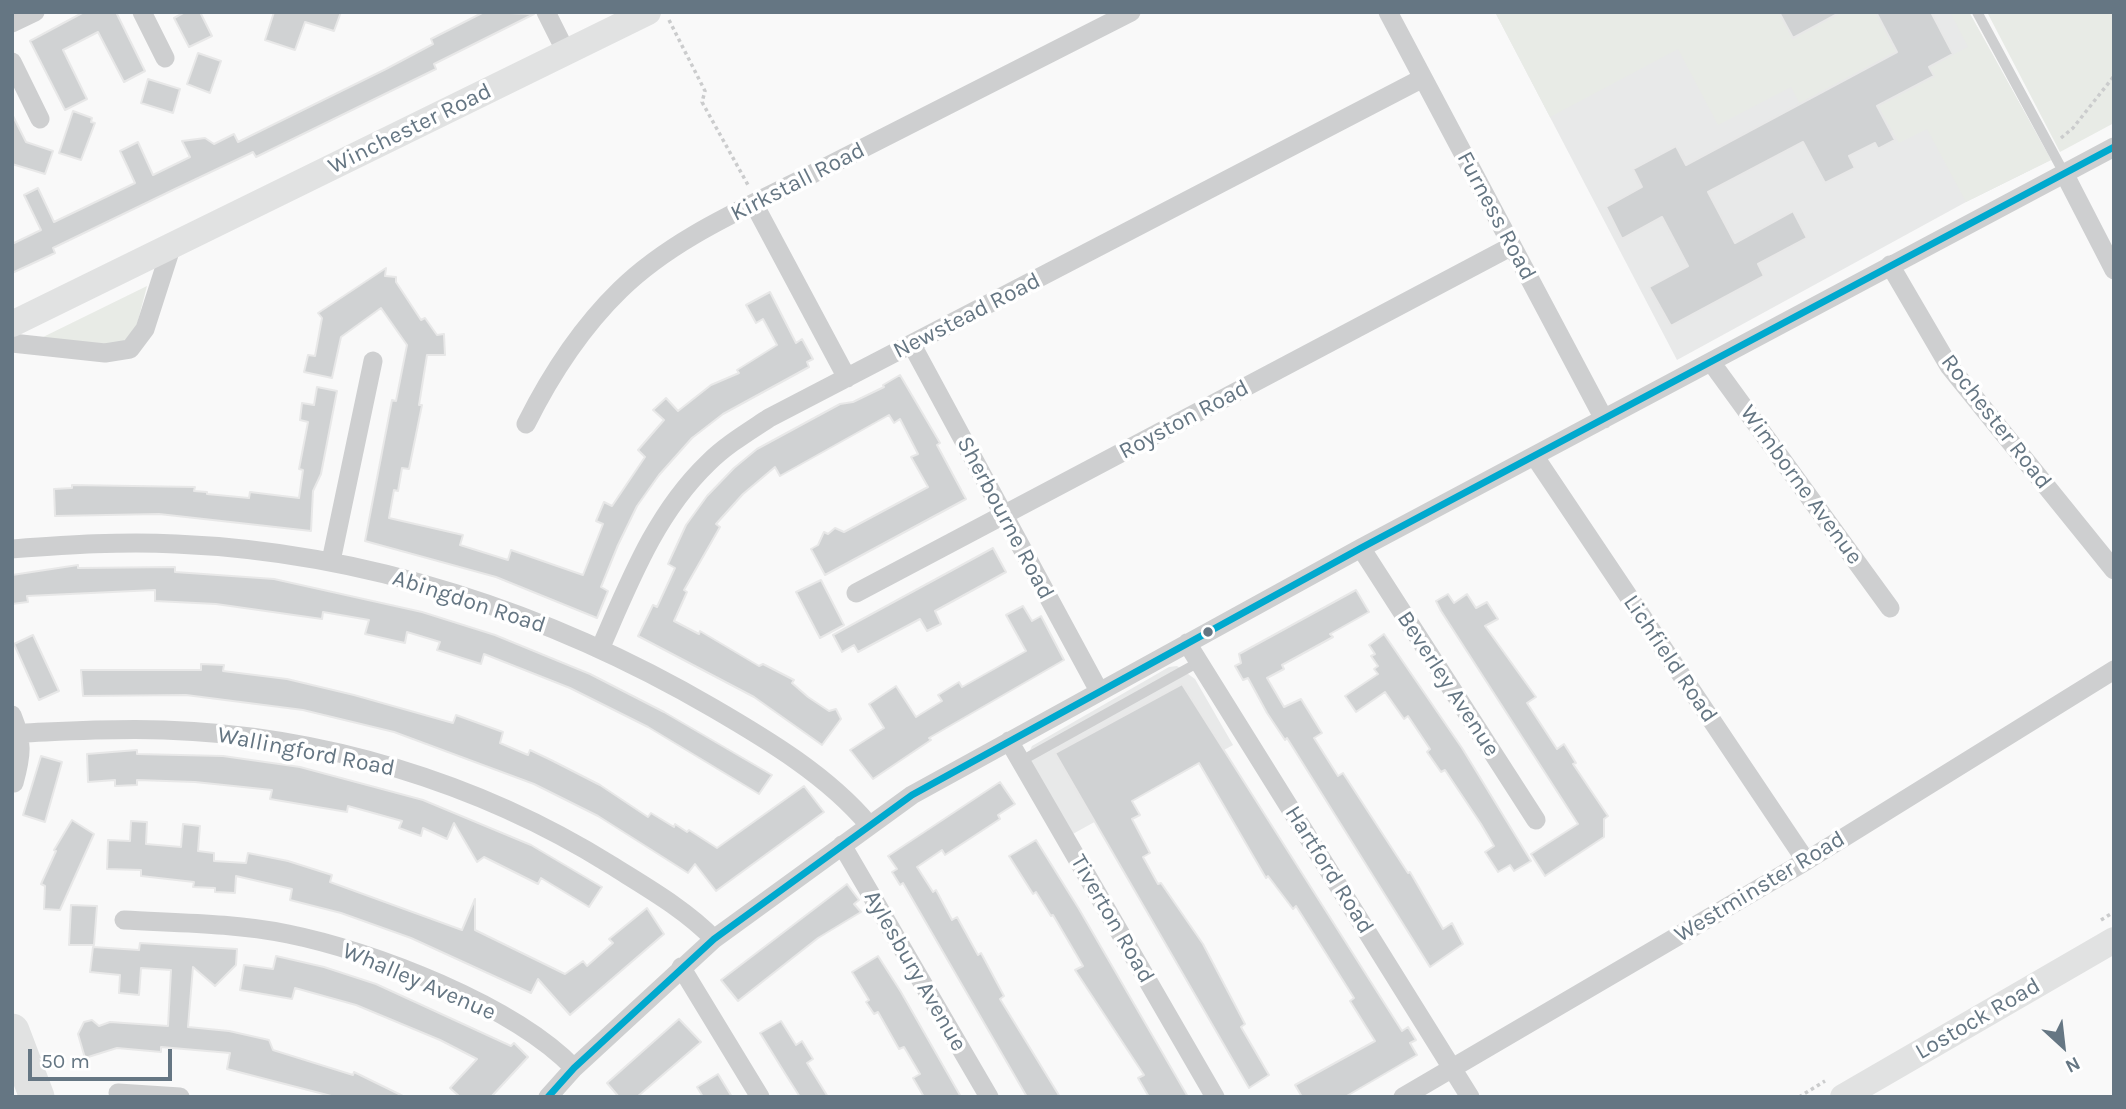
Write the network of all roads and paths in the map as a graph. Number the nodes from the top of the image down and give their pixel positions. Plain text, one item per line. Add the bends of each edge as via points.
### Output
1 (35, 12) edge
2 (142, 12) edge
3 (546, 12) edge
4 (648, 12) edge
5 (665, 12) edge
6 (1130, 12) edge
7 (1388, 12) edge
8 (1977, 12) edge
9 (12, 23) edge
10 (566, 52) junction
11 (165, 58) dead end
12 (12, 62) edge
13 (2114, 76) edge
14 (1423, 78) junction
15 (40, 119) dead end
16 (2051, 147) junction
17 (2114, 147) edge
18 (2064, 173) junction
19 (754, 204) junction
20 (172, 245) junction
21 (1512, 246) junction
22 (1891, 265) junction
23 (2114, 270) edge
24 (12, 324) edge
25 (12, 343) edge
26 (912, 345) junction
27 (373, 361) dead end
28 (1711, 362) junction
29 (847, 378) junction
30 (1604, 419) junction
31 (526, 424) dead end
32 (1535, 457) junction
33 (1003, 515) junction
34 (1361, 548) junction
35 (12, 549) edge
36 (331, 561) junction
37 (2114, 570) edge
38 (856, 593) dead end
39 (1891, 608) dead end
40 (1187, 643) junction
41 (600, 649) junction
42 (1199, 662) junction
43 (2114, 670) edge
44 (1099, 691) junction
45 (12, 715) edge
46 (21, 733) junction
47 (1009, 741) junction
48 (1021, 761) junction
49 (14, 783) edge
50 (1536, 820) dead end
51 (869, 825) junction
52 (842, 845) junction
53 (1806, 861) junction
54 (124, 920) dead end
55 (714, 939) junction
56 (2112, 944) edge
57 (681, 967) junction
58 (12, 1031) edge
59 (12, 1044) edge
60 (575, 1068) junction
61 (1453, 1068) junction
62 (118, 1093) dead end
63 (28, 1097) edge
64 (37, 1097) edge
65 (180, 1097) edge
66 (548, 1097) edge
67 (760, 1097) edge
68 (989, 1097) edge
69 (1215, 1097) edge
70 (1403, 1097) edge
71 (1470, 1097) edge
72 (1843, 1097) edge

1 - 9 street
2 - 11 street
3 - 10 street
4 - 10 street, Winchester Road
5 - 19 path via 705,91 702,102 752,192
6 - 19 street, Kirkstall Road
7 - 14 street, Furness Road
8 - 16 lane
10 - 20 street, Winchester Road
12 - 15 street
13 - 16 path via 2073,128
14 - 21 street, Furness Road
14 - 26 street, Newstead Road
16 - 18 lane
17 - 18 street
18 - 22 street
18 - 23 street
19 - 29 street
19 - 31 street, Kirkstall Road via 685,241 620,289 563,356
20 - 24 street, Winchester Road
20 - 25 street via 145,329 130,349 104,353
21 - 30 street, Furness Road
21 - 33 street, Royston Road
22 - 28 street
22 - 37 street, Rochester Road via 1950,366
26 - 29 street, Newstead Road
26 - 33 street, Sherbourne Road
27 - 36 street
28 - 30 street
28 - 39 street, Wimborne Avenue
29 - 41 street, Newstead Road via 737,439 681,491 640,560
30 - 32 street
32 - 34 street
32 - 53 street, Lichfield Road
33 - 38 street, Royston Road
33 - 44 street, Sherbourne Road
34 - 40 street
34 - 50 street, Beverley Avenue
35 - 36 street, Abingdon Road via 110,542 178,544
36 - 41 street, Abingdon Road via 474,600
40 - 42 street, Hartford Road
40 - 44 street
41 - 51 street, Abingdon Road via 737,722 803,766
42 - 48 lane
42 - 61 street, Hartford Road
43 - 53 street, Westminster Road
44 - 47 street
45 - 46 street
46 - 49 street
46 - 55 street, Wallingford Road via 165,730 250,738 414,773 497,805 587,850
47 - 48 street, Tiverton Road
47 - 51 street
48 - 69 street, Tiverton Road
51 - 52 street
52 - 55 street
52 - 68 street, Aylesbury Avenue
53 - 61 street, Westminster Road
54 - 60 street, Whalley Avenue via 237,926 335,946 489,1009 539,1038
55 - 57 street
56 - 72 street, Lostock Road
57 - 60 street
57 - 67 street
58 - 64 highway
59 - 63 highway
60 - 66 street
61 - 70 street, Westminster Road
61 - 71 street, Hartford Road
62 - 65 street

